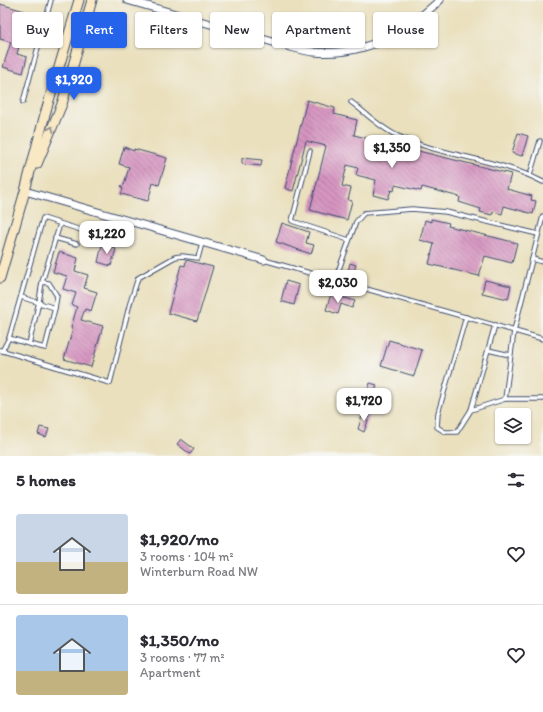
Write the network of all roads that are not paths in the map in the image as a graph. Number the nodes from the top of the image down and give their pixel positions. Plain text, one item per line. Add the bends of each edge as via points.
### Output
1 (51, 0) edge
2 (79, 0) edge
3 (92, 0) edge
4 (127, 0) edge
5 (440, 0) edge
6 (23, 102) dead end
7 (351, 102) dead end
8 (540, 141) dead end
9 (310, 151) dead end
10 (530, 175) junction
11 (543, 182) edge
12 (25, 191) junction
13 (543, 216) edge
14 (60, 224) junction
15 (81, 230) dead end
16 (538, 234) junction
17 (55, 238) junction
18 (349, 240) junction
19 (202, 242) junction
20 (77, 244) dead end
21 (532, 259) junction
22 (264, 260) joint
23 (543, 262) edge
24 (0, 278) edge
25 (335, 280) junction
26 (42, 282) junction
27 (21, 297) junction
28 (39, 302) junction
29 (55, 308) junction
30 (466, 317) junction
31 (495, 325) junction
32 (514, 331) junction
33 (9, 338) junction
34 (543, 339) edge
35 (29, 344) junction
36 (488, 350) junction
37 (1, 351) edge
38 (510, 355) junction
39 (506, 399) junction
40 (543, 399) edge
41 (471, 410) junction

1 - 6 lane
2 - 12 main road
12 -> 3 main road via 62,104
4 - 5 street via 314,52 348,50 391,37
7 - 10 lane via 397,136
8 - 10 lane
9 - 18 lane via 292,221
10 - 11 lane
12 - 19 street
12 - 24 main road
13 - 16 lane
14 - 15 lane
14 - 17 lane
14 - 27 lane via 43,218
16 - 18 lane via 446,212 412,209 364,213 356,222
16 - 21 lane
17 - 20 lane
17 - 26 lane
18 - 25 lane
19 - 22 street
19 - 37 lane via 198,258 175,256 138,278 110,383
21 - 23 lane
21 - 32 lane
22 - 25 lane
25 - 30 lane
26 - 28 lane
26 - 29 lane via 50,283 58,296
27 - 28 lane
27 - 33 lane
28 - 29 lane
28 - 35 lane
29 - 35 lane via 44,348
30 - 31 lane
30 - 41 lane via 438,413 437,427 445,432 457,432
31 - 32 lane
31 - 36 lane
32 - 34 lane
32 - 38 lane
33 - 35 lane
33 - 37 lane
36 - 38 lane
36 - 41 lane
38 - 39 lane
39 - 40 lane
39 - 41 lane

